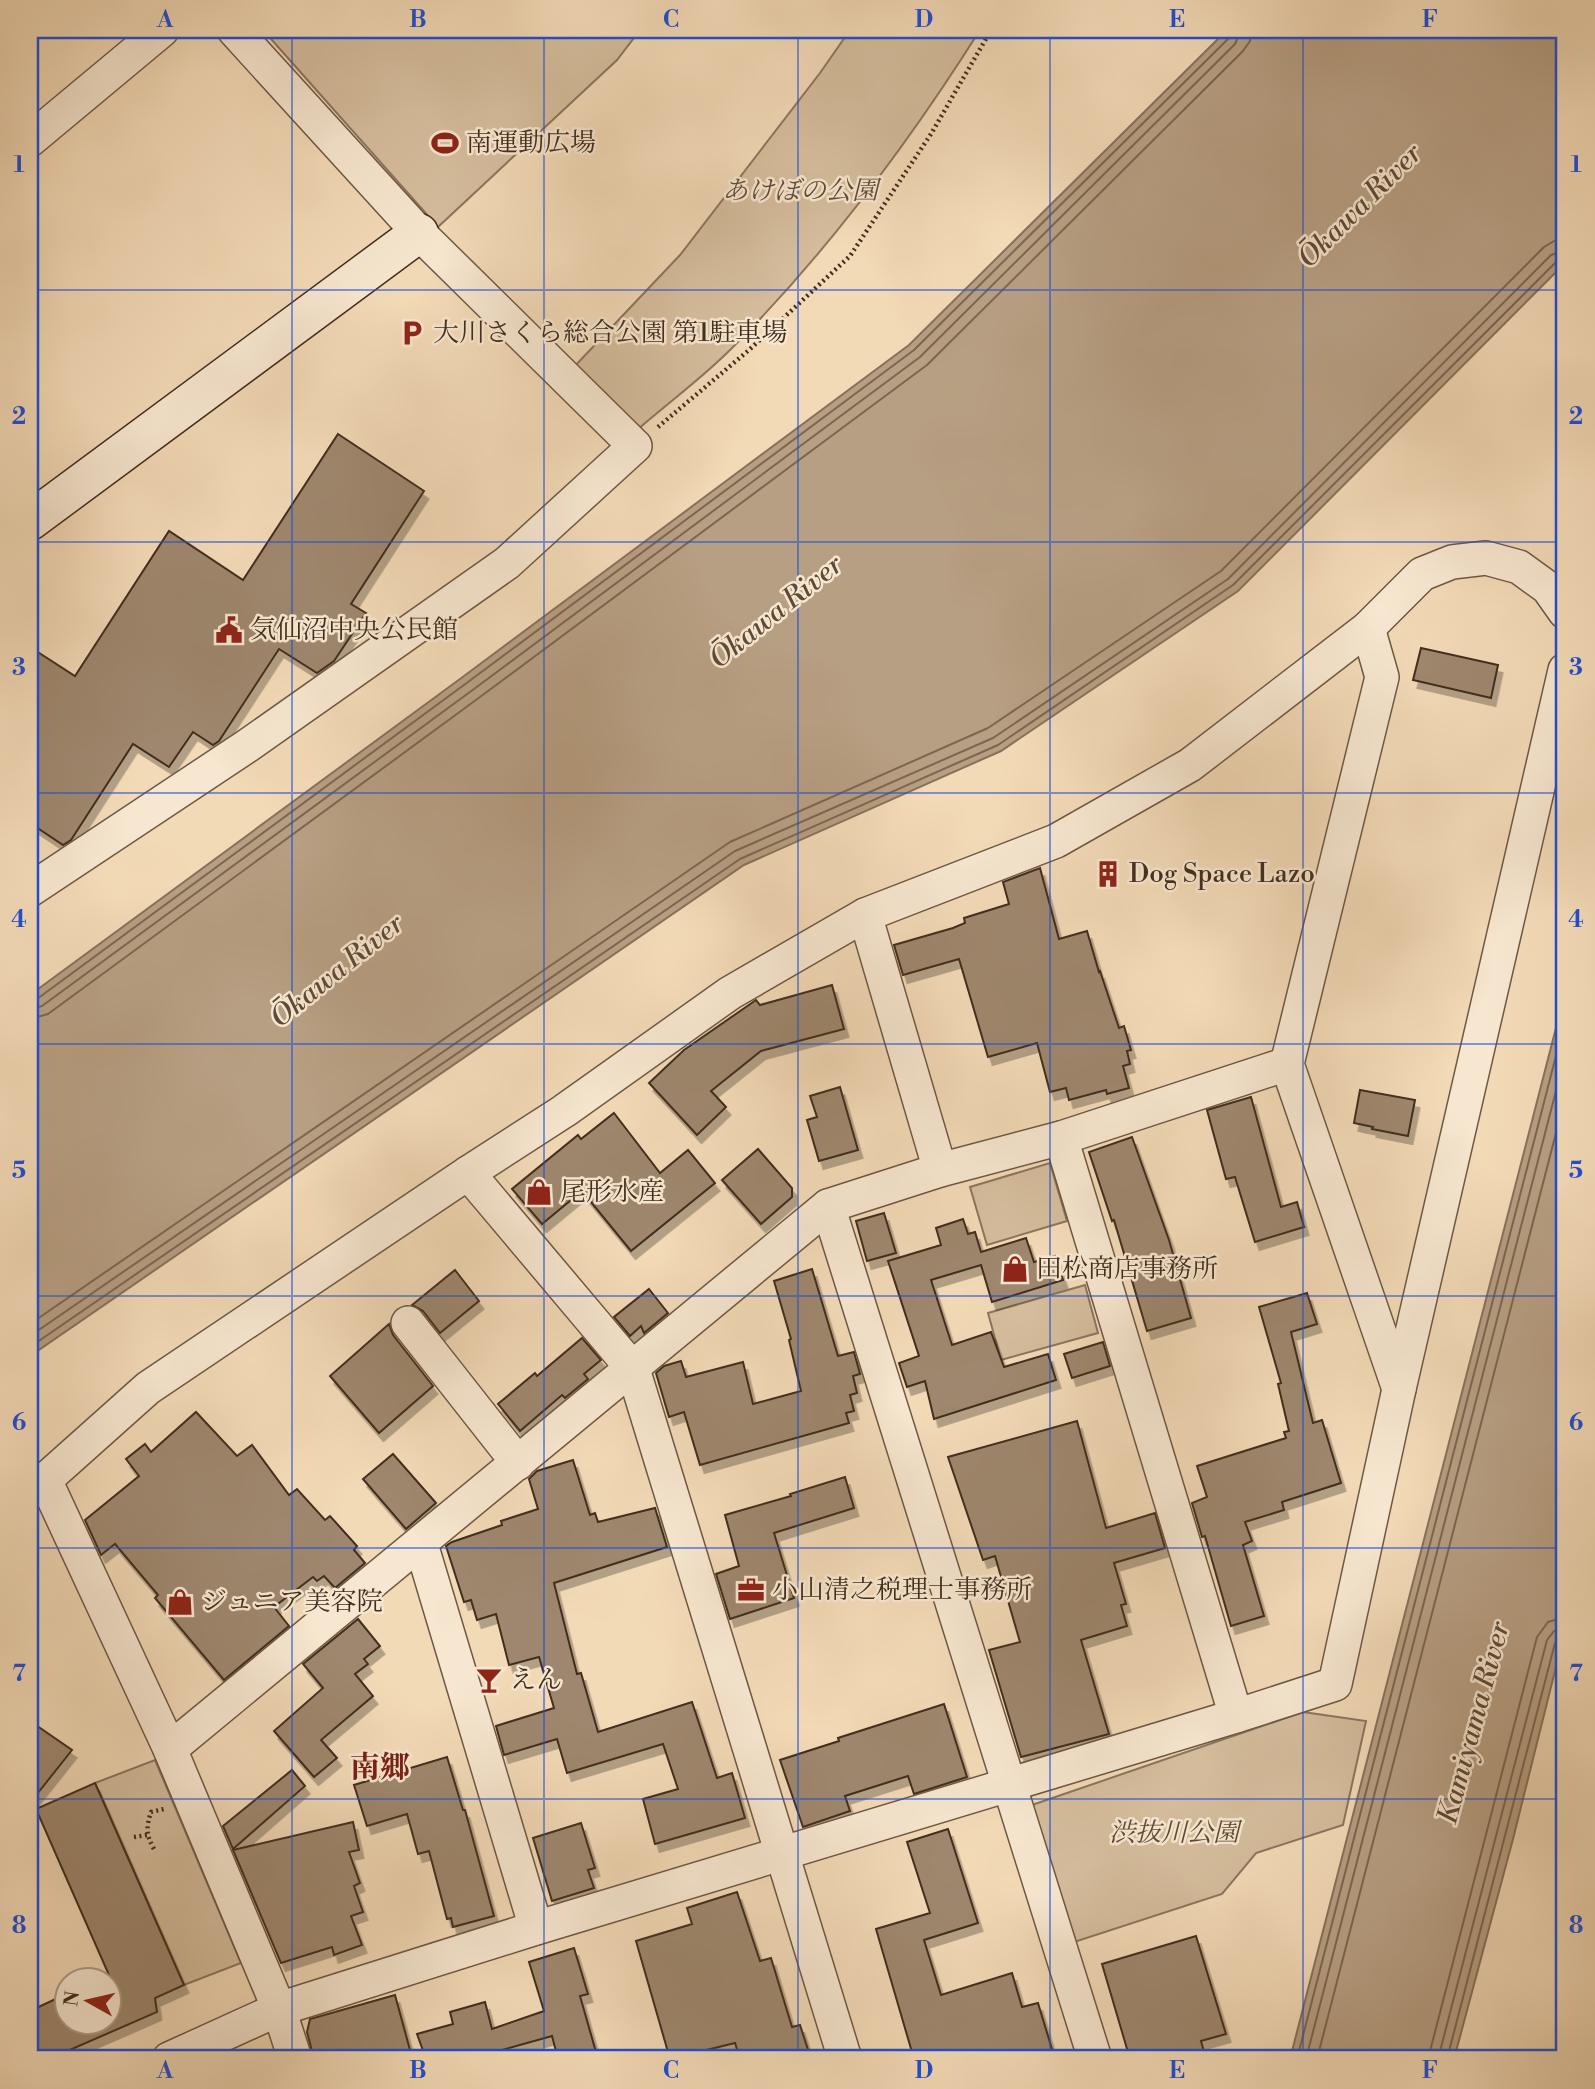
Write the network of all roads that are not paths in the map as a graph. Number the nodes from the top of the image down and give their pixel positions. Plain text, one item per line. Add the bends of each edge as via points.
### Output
1 (162, 30) edge
2 (234, 30) edge
3 (30, 140) edge
4 (419, 233) junction
5 (30, 521) edge
6 (1565, 612) edge
7 (1368, 628) junction
8 (1565, 670) edge
9 (30, 890) edge
10 (865, 915) junction
11 (1287, 1064) junction
12 (1061, 1138) junction
13 (940, 1170) junction
14 (468, 1173) junction
15 (828, 1206) junction
16 (408, 1323) dead end
17 (633, 1369) junction
18 (1399, 1389) junction
19 (518, 1463) junction
20 (37, 1485) edge
21 (421, 1544) junction
22 (1236, 1717) junction
23 (170, 1749) junction
24 (1009, 1786) junction
25 (781, 1853) junction
26 (536, 1928) junction
27 (279, 2009) junction
28 (169, 2059) edge
29 (295, 2059) edge
30 (845, 2059) edge
31 (1096, 2059) edge

1 - 3 street
2 - 4 street
4 - 5 street
4 - 9 street via 635,446 508,563 247,746
6 - 7 street via 1548,588 1519,567 1486,558 1452,562 1422,574
7 - 10 street via 1190,765 1157,784 1056,841
7 - 11 street via 1382,677
8 - 18 street
10 - 13 street
10 - 14 street via 730,993
11 - 12 street
11 - 18 street
12 - 13 street
12 - 22 street
13 - 15 street
14 - 17 street
14 - 20 street via 148,1388
15 - 17 street
15 - 24 street
16 - 19 street
17 - 19 street
17 - 25 street
18 - 22 street via 1335,1684
19 - 21 street
20 - 23 street
21 - 23 street
21 - 26 street
22 - 24 street
23 - 27 street
24 - 25 street
24 - 31 street
25 - 26 street
25 - 30 street
26 - 27 street
27 - 28 street
27 - 29 street

